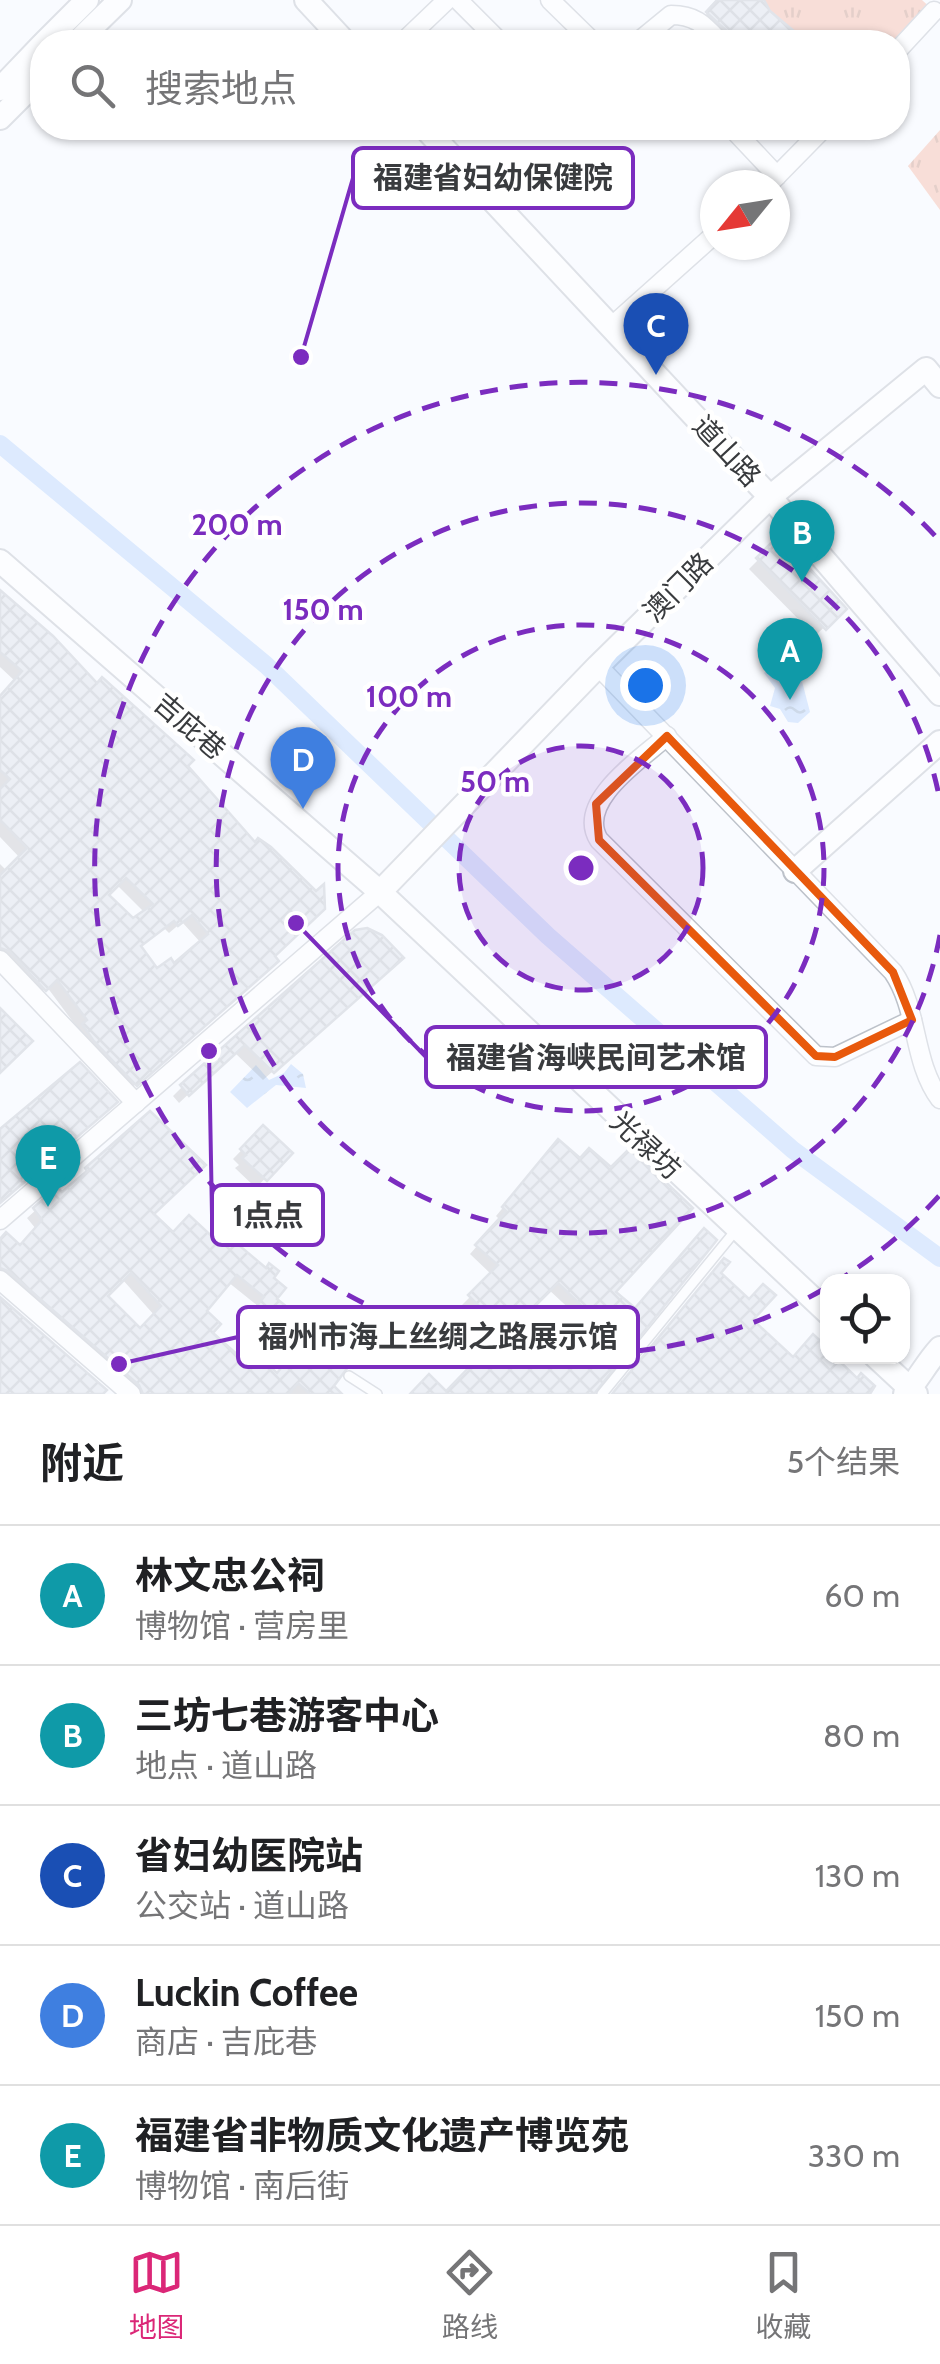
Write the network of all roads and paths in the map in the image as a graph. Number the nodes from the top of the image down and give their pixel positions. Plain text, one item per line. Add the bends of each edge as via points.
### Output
1 (87, 0) edge
2 (120, 0) edge
3 (306, 0) edge
4 (447, 0) edge
5 (550, 0) edge
6 (466, 2) edge
7 (932, 8) edge
8 (58, 30) edge
9 (89, 30) edge
10 (334, 30) edge
11 (416, 30) edge
12 (490, 30) edge
13 (581, 30) edge
14 (653, 30) edge
15 (709, 30) edge
16 (910, 35) edge
17 (30, 58) edge
18 (30, 88) edge
19 (0, 89) edge
20 (0, 118) edge
21 (435, 140) edge
22 (741, 140) edge
23 (811, 140) edge
24 (764, 170) edge
25 (782, 170) edge
26 (700, 247) edge
27 (611, 327) junction
28 (940, 386) edge
29 (770, 496) junction
30 (0, 561) edge
31 (598, 666) junction
32 (940, 694) edge
33 (667, 736) junction
34 (940, 742) edge
35 (796, 872) junction
36 (380, 892) junction
37 (0, 960) edge
38 (912, 1020) junction
39 (940, 1099) edge
40 (136, 1103) junction
41 (0, 1220) edge
42 (736, 1230) junction
43 (0, 1280) edge
44 (820, 1306) edge
45 (940, 1348) edge
46 (888, 1364) edge
47 (349, 1376) dead end
48 (919, 1383) edge
49 (131, 1394) edge
50 (376, 1394) edge
51 (602, 1394) edge

1 - 8 street
2 - 9 street
3 - 10 street
4 - 11 street
5 - 13 street
6 - 12 street
7 - 16 street
14 - 15 street via 671,15 689,16
17 - 19 street
18 - 20 street
21 - 27 street, 道山路
22 - 24 street
23 - 25 street
26 - 27 street
27 - 29 street, 道山路
28 - 29 street, 澳门路 via 926,369
29 - 31 street, 澳门路
29 - 32 street, 道山路
30 - 36 street, 吉庇巷
31 - 33 street
31 - 36 street, 澳门路
33 - 35 street
33 - 38 street via 601,797 592,822 599,840 816,1056 836,1057
34 - 35 street
35 - 38 street via 894,972
36 - 40 street
36 - 42 street, 光禄坊
37 - 40 street
38 - 39 street via 924,1070
40 - 41 street
42 - 44 street, 光禄坊
42 - 51 lane
43 - 49 street
45 - 48 street
46 - 48 street
47 - 50 lane

